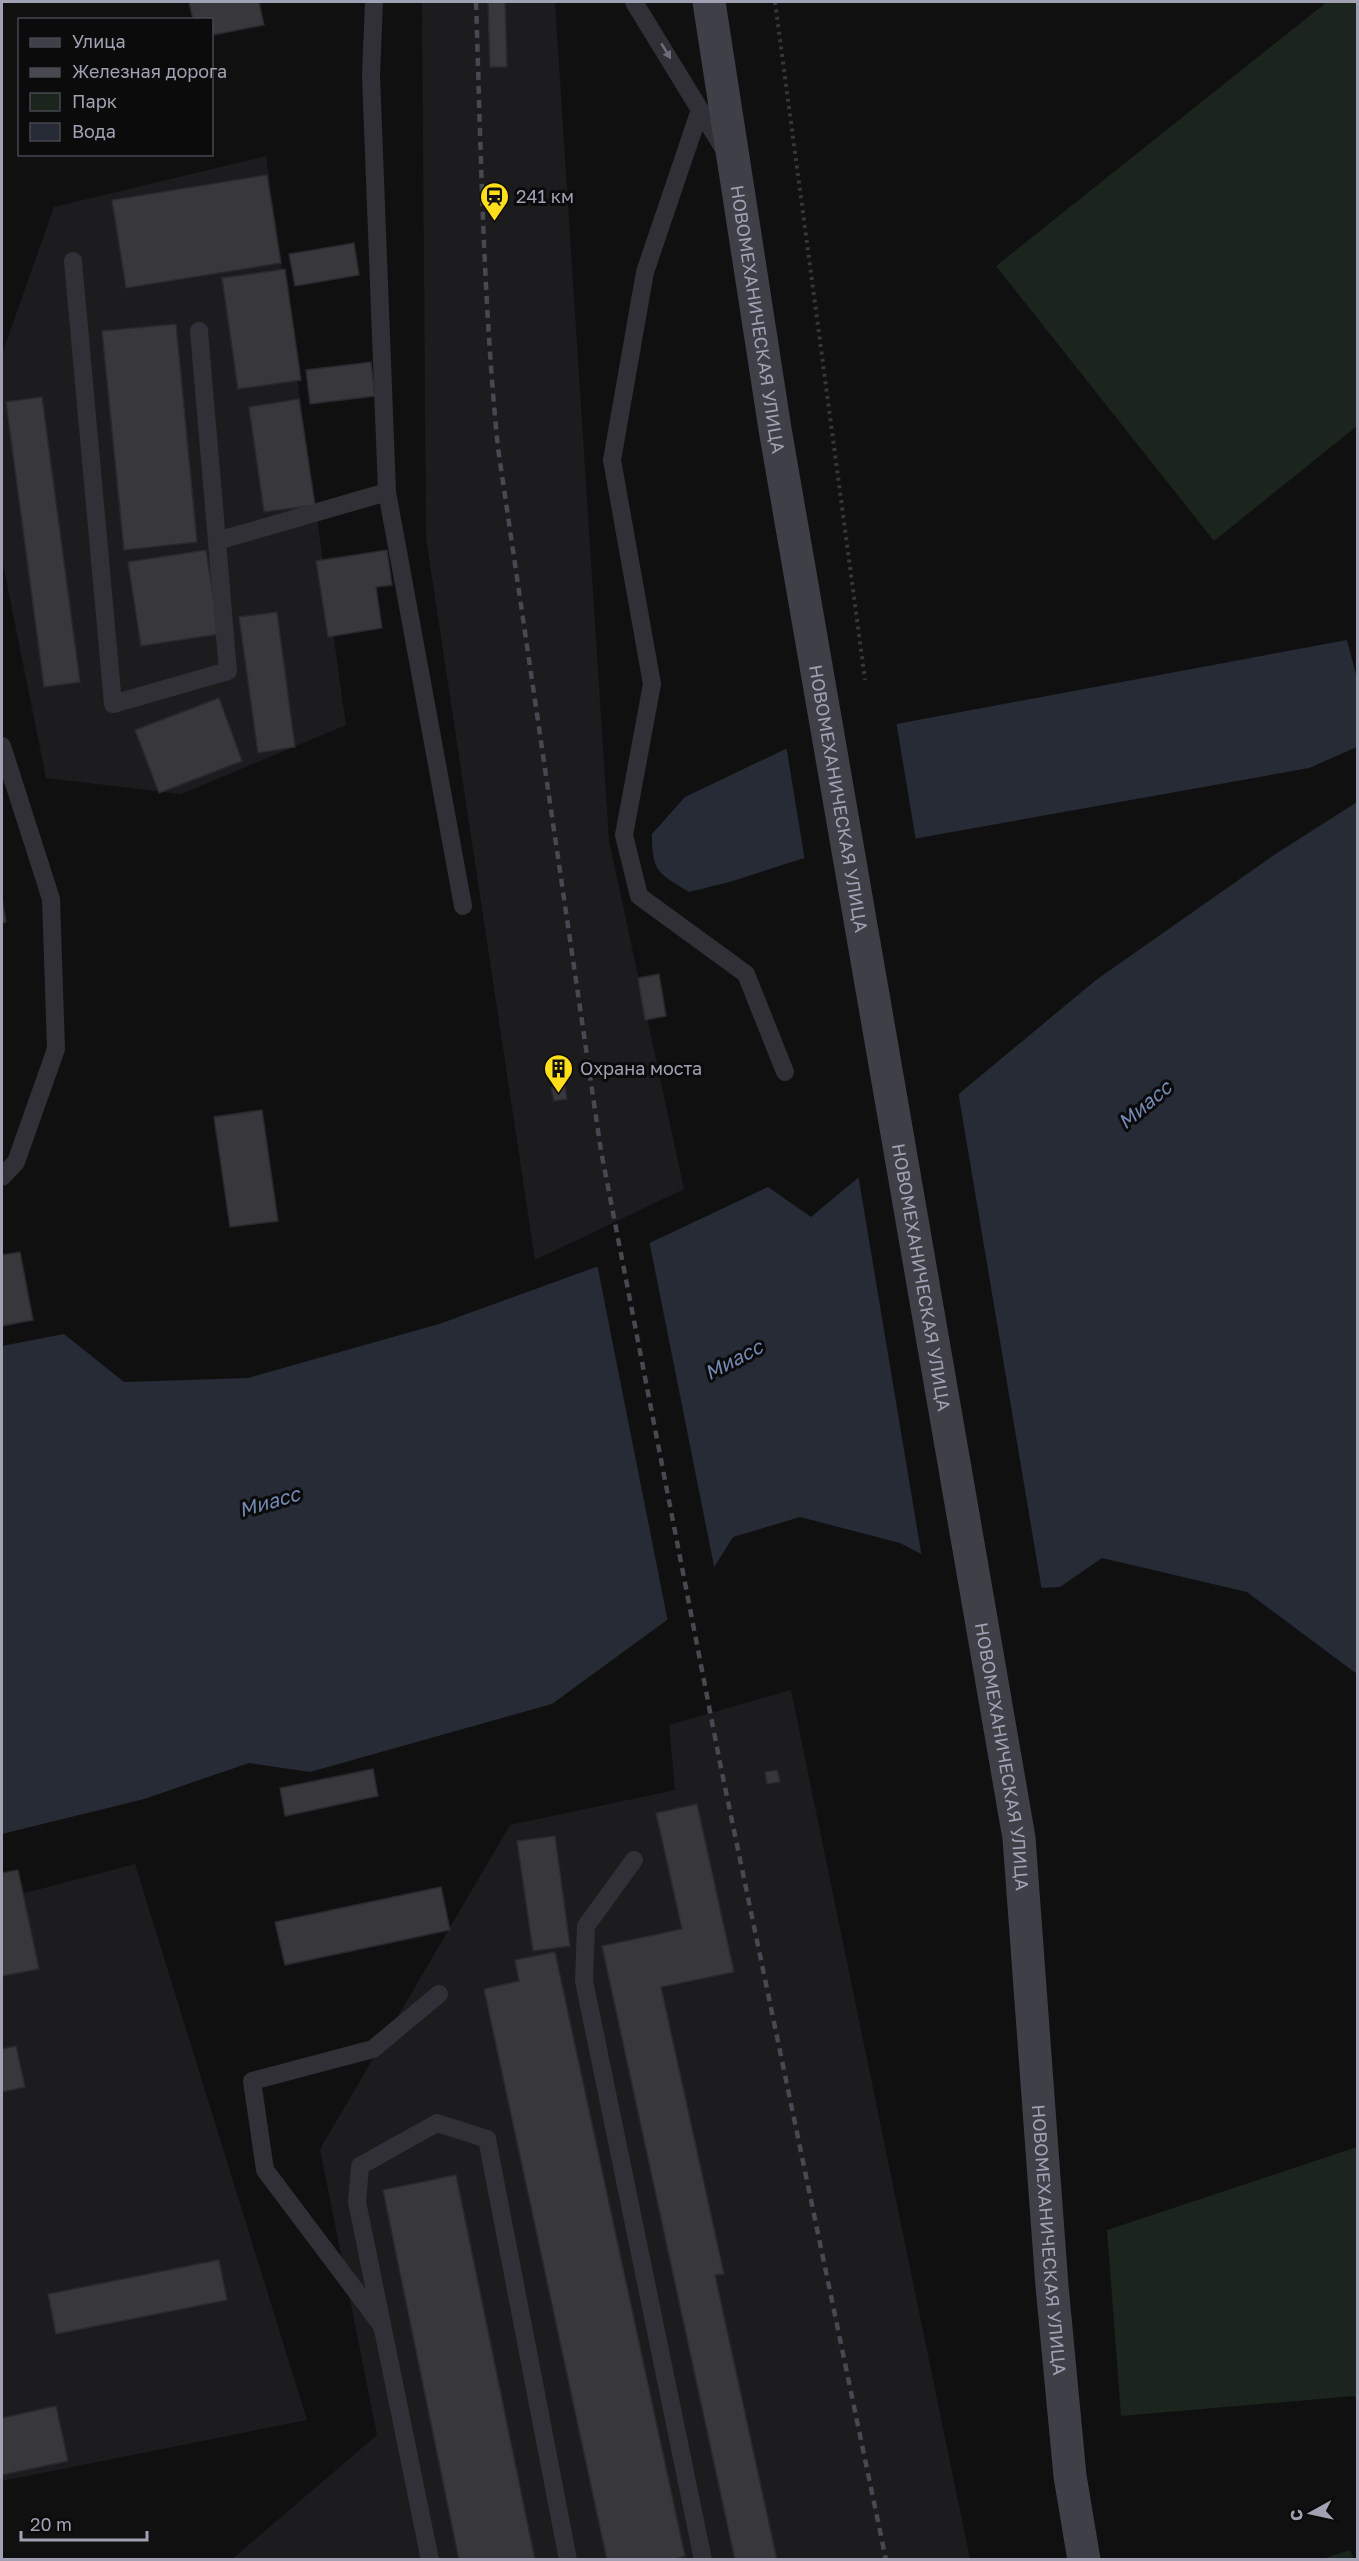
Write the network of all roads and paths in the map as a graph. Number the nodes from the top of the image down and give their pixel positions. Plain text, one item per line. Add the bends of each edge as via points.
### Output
1 (374, 2) edge
2 (634, 2) edge
3 (709, 2) edge
4 (775, 2) edge
5 (700, 110) junction
6 (735, 167) junction
7 (73, 261) dead end
8 (199, 331) dead end
9 (387, 492) junction
10 (217, 541) junction
11 (865, 680) dead end
12 (2, 746) edge
13 (464, 906) dead end
14 (785, 1072) dead end
15 (2, 1177) edge
16 (634, 1860) dead end
17 (439, 1994) dead end
18 (383, 2327) junction
19 (430, 2559) edge
20 (568, 2559) edge
21 (703, 2559) edge
22 (1084, 2559) edge

1 - 9 lane via 370,75
2 -> 5 lane
3 - 6 main road, НОВОМЕХАНИЧЕСКАЯ УЛИЦА
4 - 11 path
5 - 6 lane
5 - 14 lane via 645,272 612,460 652,684 624,836 639,896 746,974
6 - 22 main road, НОВОМЕХАНИЧЕСКАЯ УЛИЦА via 775,429 1019,1838 1052,2286 1070,2476
7 - 10 lane via 113,704 228,671
8 - 10 lane
9 - 10 lane
9 - 13 lane
12 - 15 lane via 51,899 56,1049 16,1162
16 - 21 lane via 586,1926 584,1982
17 - 18 lane via 373,2049 252,2081 266,2170
18 - 19 lane
18 - 20 lane via 357,2202 360,2166 437,2123 487,2139

